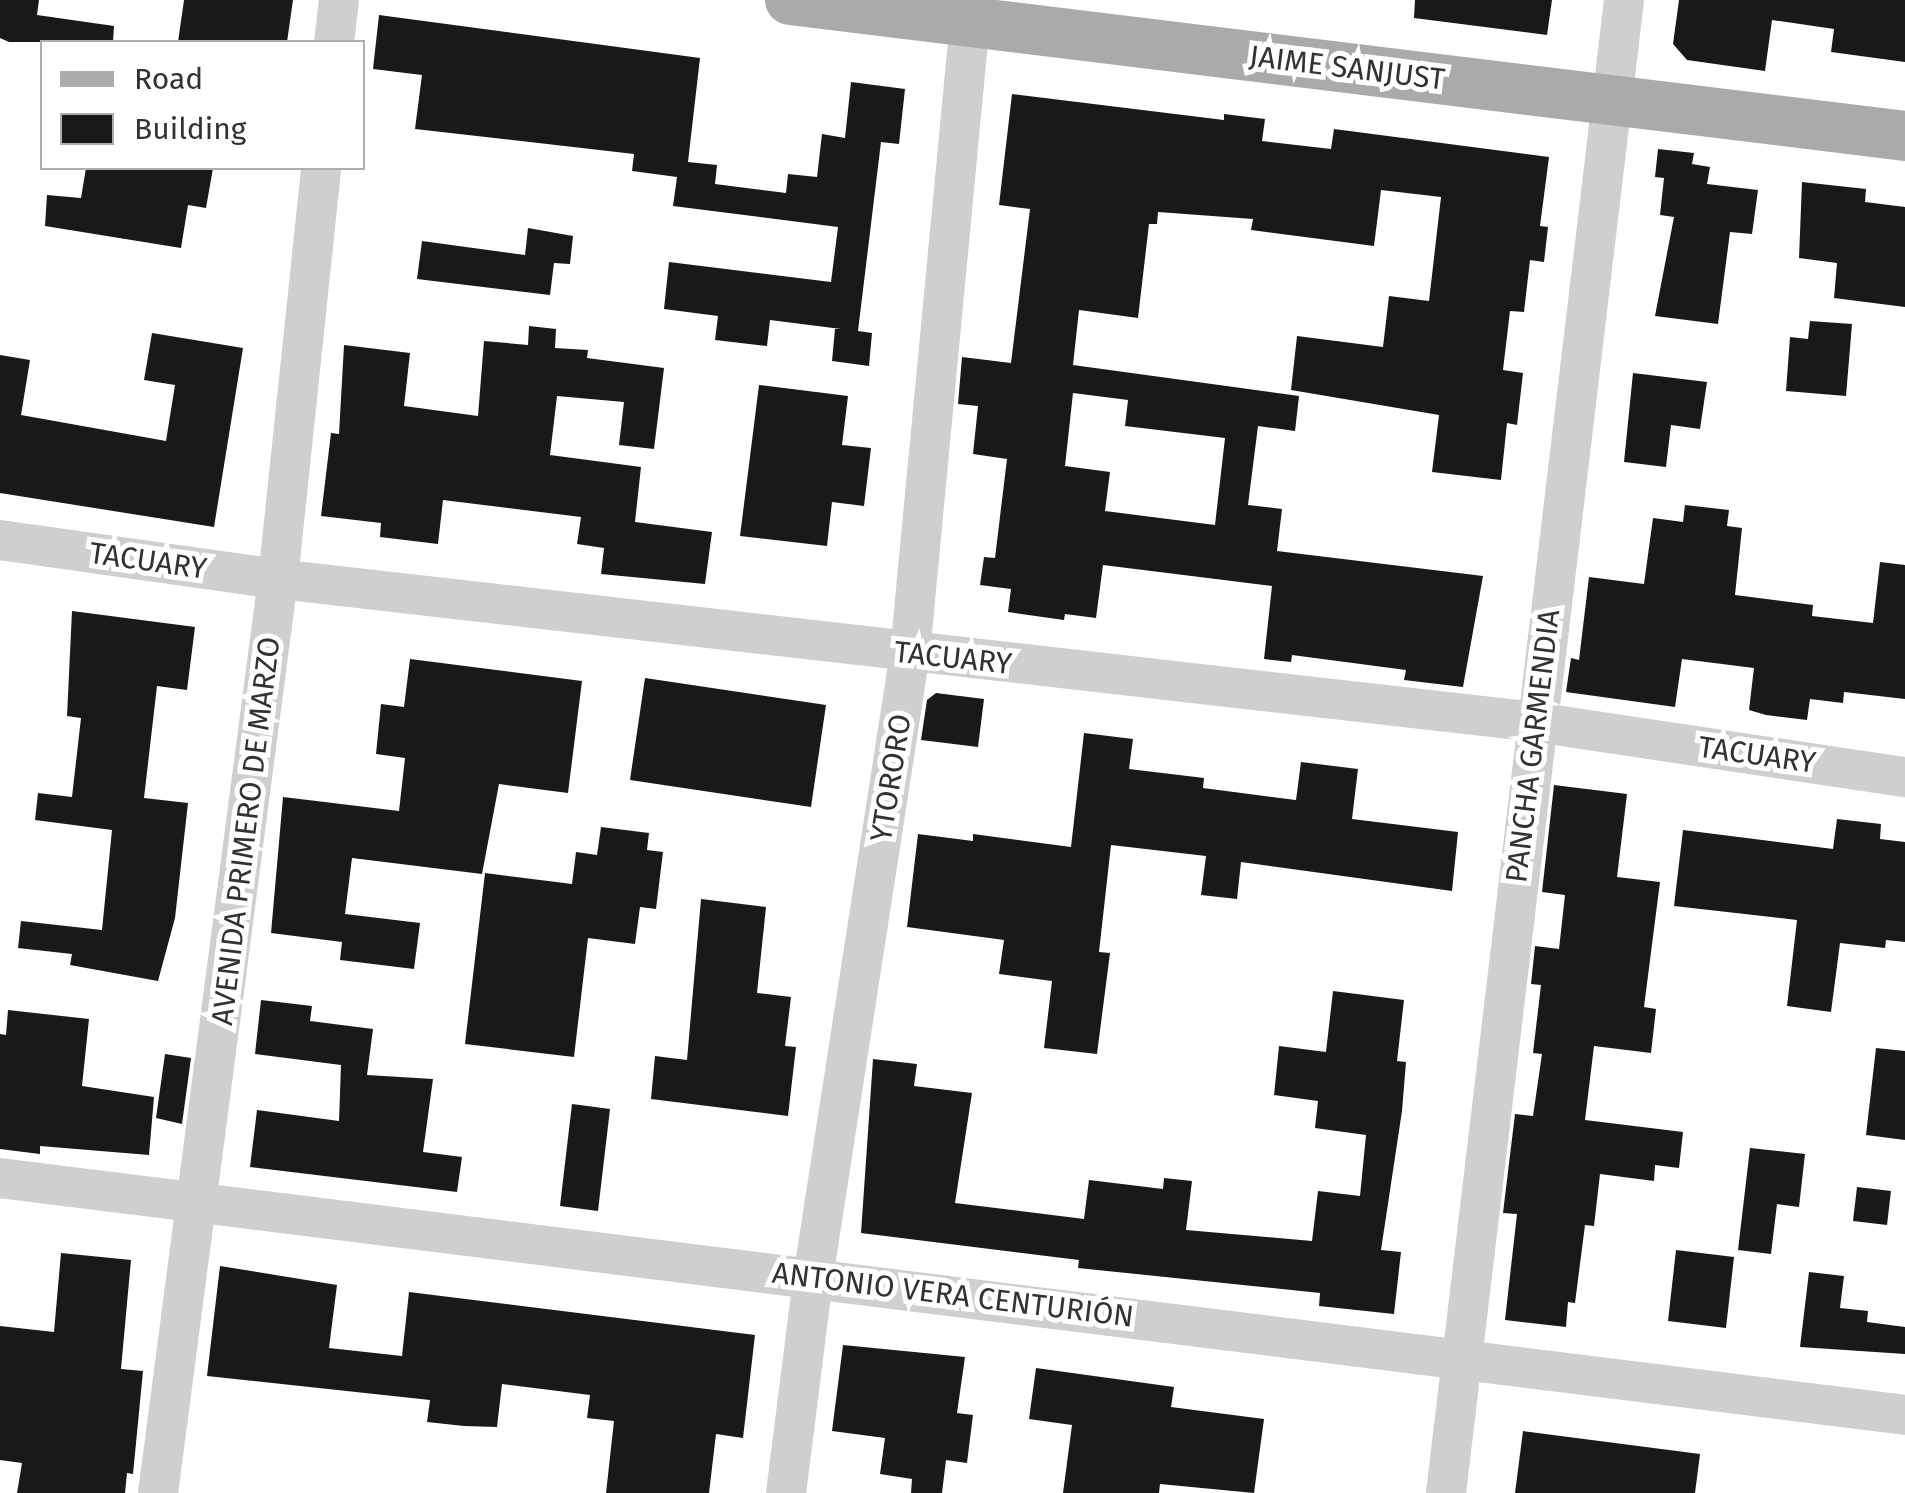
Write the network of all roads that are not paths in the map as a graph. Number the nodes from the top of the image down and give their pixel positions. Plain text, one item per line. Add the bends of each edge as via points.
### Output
1 (339, 0) edge
2 (790, 0) edge
3 (1624, 0) edge
4 (970, 11) edge
5 (334, 40) edge
6 (1612, 100) junction
7 (1905, 136) edge
8 (321, 170) edge
9 (0, 540) edge
10 (278, 579) junction
11 (910, 653) junction
12 (1534, 722) junction
13 (1905, 777) edge
14 (0, 1178) edge
15 (198, 1202) junction
16 (813, 1278) junction
17 (1463, 1359) junction
18 (1905, 1415) edge
19 (158, 1493) edge
20 (786, 1493) edge
21 (1446, 1493) edge

1 - 5 street
2 - 4 main road, JAIME SANJUST
3 - 6 street, PANCHA GARMENDIA
4 - 6 main road, JAIME SANJUST
4 - 11 street, YTORORO
6 - 7 main road, JAIME SANJUST
6 - 12 street, PANCHA GARMENDIA
8 - 10 street, AVENIDA PRIMERO DE MARZO
9 - 10 street, TACUARY
10 - 11 street, TACUARY
10 - 15 street, AVENIDA PRIMERO DE MARZO
11 - 12 street, TACUARY
11 - 16 street, YTORORO
12 - 13 street, TACUARY
12 - 17 street, PANCHA GARMENDIA
14 - 15 street, ANTONIO VERA CENTURIÓN
15 - 16 street, ANTONIO VERA CENTURIÓN
15 - 19 street, AVENIDA PRIMERO DE MARZO
16 - 17 street, ANTONIO VERA CENTURIÓN
16 - 20 street, YTORORO
17 - 18 street, ANTONIO VERA CENTURIÓN
17 - 21 street, PANCHA GARMENDIA

